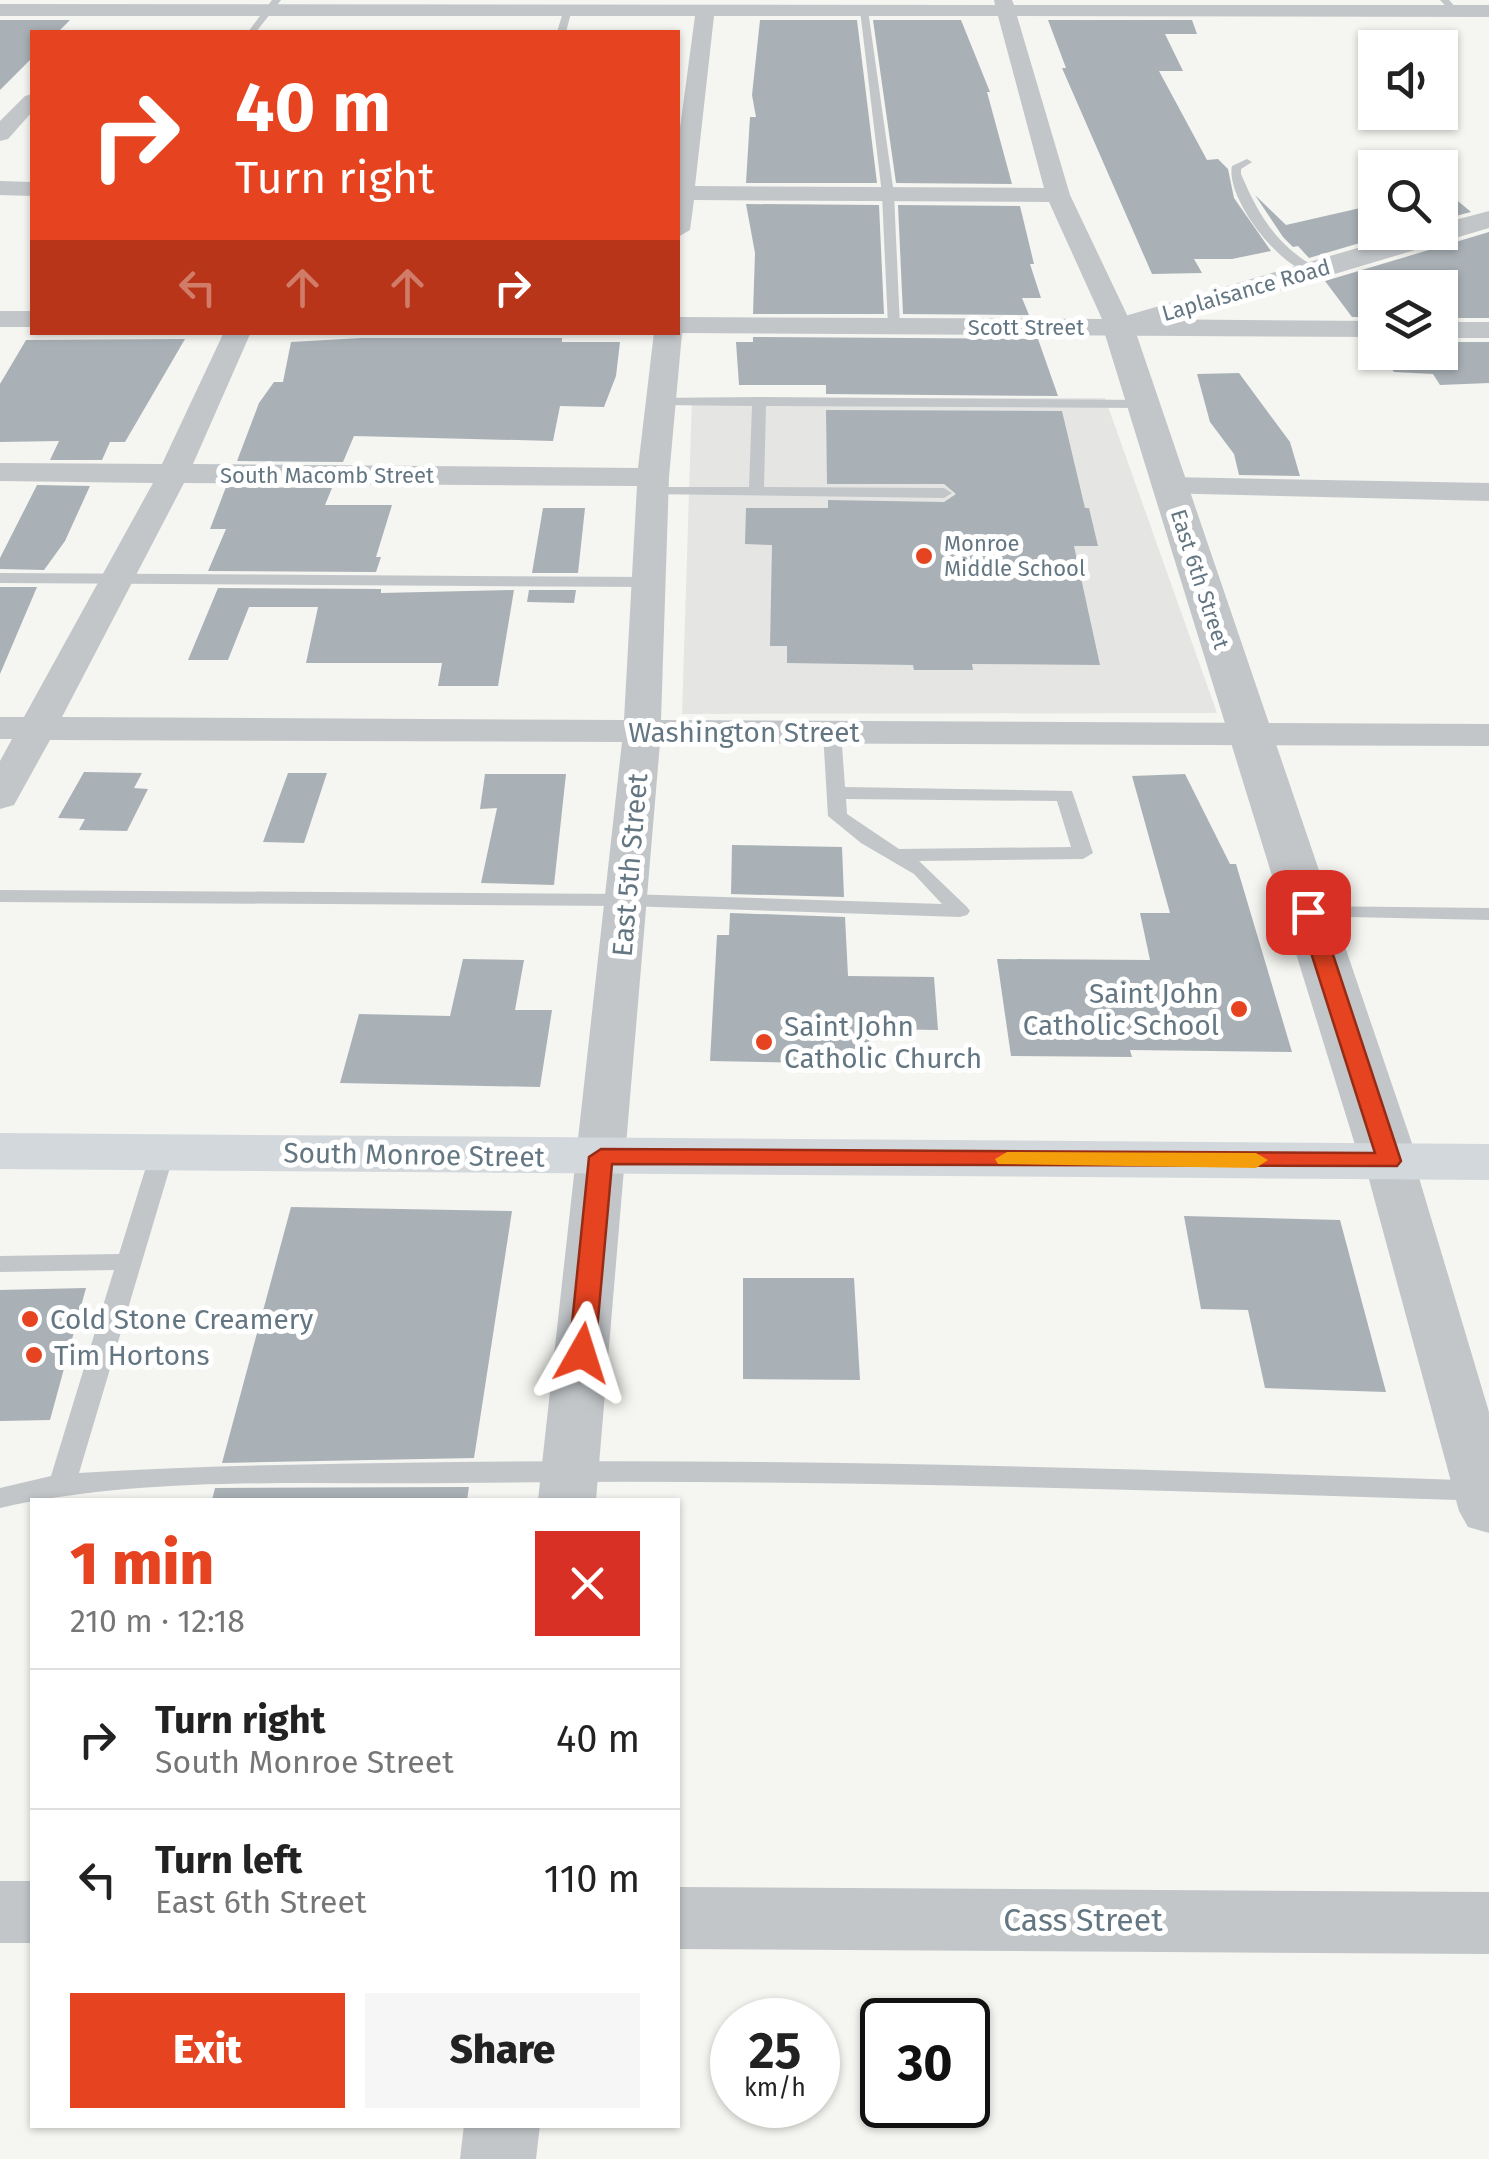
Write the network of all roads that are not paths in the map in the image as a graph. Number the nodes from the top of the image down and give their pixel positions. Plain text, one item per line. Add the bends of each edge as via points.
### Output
1 (417, 4) edge
2 (124, 5) edge
3 (273, 5) edge
4 (1006, 5) edge
5 (1298, 5) edge
6 (1449, 5) edge
7 (564, 6) edge
8 (0, 10) edge
9 (705, 10) junction
10 (864, 10) junction
11 (1489, 11) edge
12 (99, 30) edge
13 (254, 30) edge
14 (403, 30) edge
15 (30, 102) edge
16 (0, 134) edge
17 (1247, 162) dead end
18 (680, 185) edge
19 (0, 188) edge
20 (30, 189) edge
21 (680, 192) edge
22 (888, 194) junction
23 (1058, 195) junction
24 (1489, 220) edge
25 (1313, 271) junction
26 (0, 319) edge
27 (30, 319) edge
28 (680, 325) edge
29 (894, 326) junction
30 (1119, 328) junction
31 (1358, 330) edge
32 (1458, 330) edge
33 (1489, 330) edge
34 (237, 335) edge
35 (668, 335) edge
36 (759, 400) junction
37 (661, 401) junction
38 (1143, 404) junction
39 (0, 472) edge
40 (173, 474) junction
41 (653, 484) junction
42 (1169, 486) junction
43 (756, 492) junction
44 (1489, 492) edge
45 (944, 493) dead end
46 (0, 578) edge
47 (118, 578) junction
48 (649, 582) junction
49 (19, 728) edge
50 (642, 731) junction
51 (832, 732) junction
52 (1251, 734) junction
53 (1489, 735) edge
54 (837, 792) junction
55 (0, 797) edge
56 (894, 855) junction
57 (0, 896) edge
58 (626, 900) junction
59 (1308, 912) junction
60 (1489, 914) edge
61 (0, 1151) edge
62 (162, 1154) junction
63 (601, 1157) junction
64 (1389, 1161) junction
65 (1489, 1162) edge
66 (128, 1262) junction
67 (0, 1264) edge
68 (62, 1484) junction
69 (569, 1486) edge
70 (1487, 1497) edge
71 (0, 1498) edge
72 (0, 1912) edge
73 (30, 1912) edge
74 (680, 1918) edge
75 (1489, 1922) edge
76 (502, 2128) edge
77 (498, 2159) edge

1 - 3 street
1 - 7 street
1 - 14 street
2 - 3 street
2 - 8 street
2 - 12 street
3 - 13 lane
4 - 5 street
4 - 10 street
4 - 23 street, East 6th Street
5 - 6 street
6 - 11 street
7 - 9 street
9 - 10 street
9 - 18 street
10 - 22 lane
15 - 16 street
17 - 25 lane via 1236,174 1272,244
19 - 20 street
21 - 22 street
22 - 23 street
22 - 29 lane
23 - 30 street, East 6th Street
24 - 25 street, Laplaisance Road
25 - 30 street, Laplaisance Road
26 - 27 street
28 - 29 street, Scott Street
29 - 30 street, Scott Street
30 - 31 street, Scott Street
30 - 38 street, East 6th Street
32 - 33 street
34 - 40 street
35 - 37 street, East 5th Street
36 - 37 lane
36 - 38 lane
36 - 43 lane
37 - 41 street, East 5th Street
38 - 42 street, East 6th Street
39 - 40 street, South Macomb Street
40 - 41 street, South Macomb Street
40 - 47 street
41 - 43 lane
41 - 48 street, East 5th Street
42 - 44 street
42 - 52 street, East 6th Street
43 - 45 lane
46 - 47 lane
47 - 48 lane
47 - 49 street
48 - 50 street, East 5th Street
49 - 50 street, Washington Street
49 - 55 street
50 - 51 street, Washington Street
50 - 58 street, East 5th Street
51 - 52 street, Washington Street
51 - 54 lane
52 - 53 street, Washington Street
52 - 59 street, East 6th Street
54 - 56 lane via 838,816
54 - 56 lane via 1065,795 1083,853
56 - 58 lane via 921,870 960,912
57 - 58 lane
58 - 63 street, East 5th Street
59 - 60 lane
59 - 64 street, East 6th Street
61 - 62 main road, South Monroe Street
62 - 63 main road, South Monroe Street
62 - 66 lane
63 - 64 main road, South Monroe Street
63 - 69 street, East 5th Street
64 - 65 main road, South Monroe Street
64 - 70 street
66 - 67 lane
66 - 68 lane
68 - 69 lane via 188,1476
68 - 71 lane
69 - 70 lane via 948,1473
72 - 73 street
74 - 75 street, Cass Street
76 - 77 street

